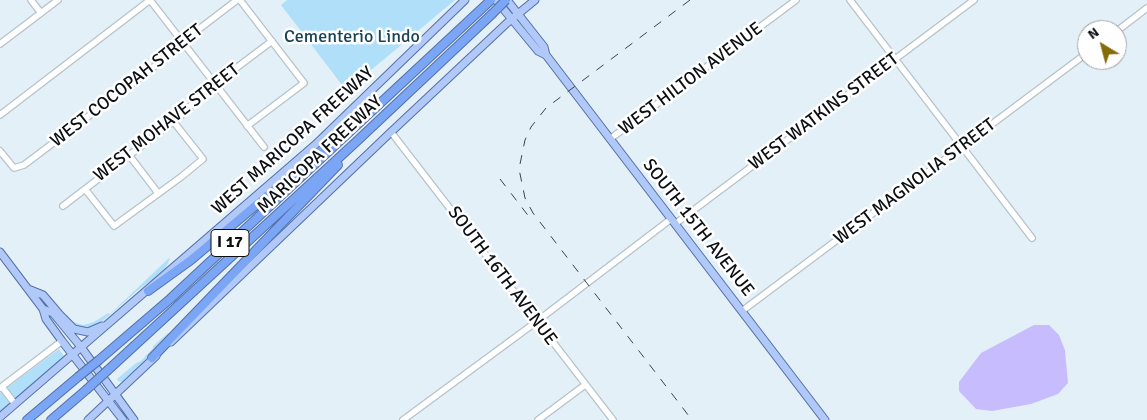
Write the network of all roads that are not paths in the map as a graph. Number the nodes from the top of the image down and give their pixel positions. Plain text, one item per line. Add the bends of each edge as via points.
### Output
1 (31, 0) edge
2 (58, 0) edge
3 (150, 0) edge
4 (239, 0) edge
5 (465, 0) edge
6 (496, 0) edge
7 (507, 0) edge
8 (535, 0) edge
9 (796, 0) edge
10 (850, 0) edge
11 (974, 0) edge
12 (488, 3) edge
13 (1147, 8) edge
14 (41, 13) junction
15 (519, 14) junction
16 (512, 20) junction
17 (1127, 23) edge
18 (272, 41) junction
19 (182, 42) junction
20 (0, 44) edge
21 (546, 55) junction
22 (895, 59) junction
23 (1077, 61) edge
24 (215, 84) junction
25 (0, 115) edge
26 (173, 122) junction
27 (358, 124) junction
28 (247, 126) junction
29 (391, 132) junction
30 (610, 139) junction
31 (356, 142) junction
32 (962, 147) junction
33 (264, 148) dead end
34 (0, 151) edge
35 (128, 155) junction
36 (85, 188) junction
37 (158, 193) junction
38 (63, 206) dead end
39 (673, 222) junction
40 (1032, 238) dead end
41 (0, 252) edge
42 (28, 289) junction
43 (148, 291) junction
44 (43, 309) junction
45 (742, 311) junction
46 (112, 320) junction
47 (536, 322) junction
48 (62, 341) junction
49 (81, 347) junction
50 (72, 354) junction
51 (152, 358) junction
52 (585, 385) junction
53 (1, 388) edge
54 (116, 394) junction
55 (108, 401) junction
56 (15, 404) junction
57 (0, 417) edge
58 (27, 420) edge
59 (51, 420) edge
60 (88, 420) edge
61 (123, 420) edge
62 (134, 420) edge
63 (403, 420) edge
64 (538, 420) edge
65 (613, 420) edge
66 (825, 420) edge

1 - 14 street
2 - 14 street
3 - 19 street
3 - 25 street
4 - 18 street
4 - 19 street, WEST COCOPAH STREET
5 - 43 main road, WEST MARICOPA FREEWAY via 315,145 160,277
6 - 16 main road, SOUTH 15TH AVENUE
7 - 15 main road, SOUTH 15TH AVENUE
7 - 31 highway, MARICOPA FREEWAY / I 17, bridge
8 - 15 main road
9 - 30 street, WEST HILTON AVENUE
10 - 22 street
11 - 22 street, WEST WATKINS STREET
12 - 27 highway, MARICOPA FREEWAY / I 17
13 - 17 street
14 - 20 street
15 - 16 main road
15 - 21 main road, SOUTH 15TH AVENUE
16 - 21 main road, SOUTH 15TH AVENUE via 538,51
16 - 29 main road
18 - 24 street, WEST MOHAVE STREET
18 - 28 street via 304,83
19 - 24 street
19 - 34 street, WEST COCOPAH STREET via 155,66 20,167 14,168
21 - 30 main road, SOUTH 15TH AVENUE
22 - 32 street
22 - 39 street, WEST WATKINS STREET
23 - 32 street, WEST MAGNOLIA STREET
24 - 26 street, WEST MOHAVE STREET
24 - 28 street
26 - 35 street, WEST MOHAVE STREET
26 - 37 street via 203,159
27 - 43 highway via 346,128 191,260
27 - 58 highway, MARICOPA FREEWAY / I 17, bridge via 170,299
28 - 33 street
29 - 47 street, SOUTH 16TH AVENUE
29 - 51 main road
30 - 39 main road, SOUTH 15TH AVENUE
31 - 51 highway via 341,162
31 - 59 highway, MARICOPA FREEWAY / I 17, bridge
32 - 40 street
32 - 45 street, WEST MAGNOLIA STREET
35 - 36 street, WEST MOHAVE STREET
35 - 37 street
36 - 37 street via 114,226
36 - 38 street, WEST MOHAVE STREET
39 - 45 main road, SOUTH 15TH AVENUE
39 - 47 street, WEST WATKINS STREET
41 - 42 main road
42 - 44 main road
42 - 46 main road via 43,295 76,330 88,332
43 - 46 main road, WEST MARICOPA FREEWAY
44 - 48 main road via 46,319
44 - 49 main road via 53,313
45 - 66 main road, SOUTH 15TH AVENUE
46 - 49 main road, WEST MARICOPA FREEWAY
47 - 52 street, SOUTH 16TH AVENUE
47 - 63 street, WEST WATKINS STREET
48 - 50 main road
48 - 53 street
49 - 50 main road, WEST MARICOPA FREEWAY
49 - 54 main road
50 - 55 main road
50 - 56 main road, WEST MARICOPA FREEWAY
51 - 54 main road
52 - 64 street
52 - 65 street, SOUTH 16TH AVENUE
53 - 56 street
54 - 55 main road
54 - 62 main road
55 - 60 main road
55 - 61 main road
56 - 57 main road, WEST MARICOPA FREEWAY

